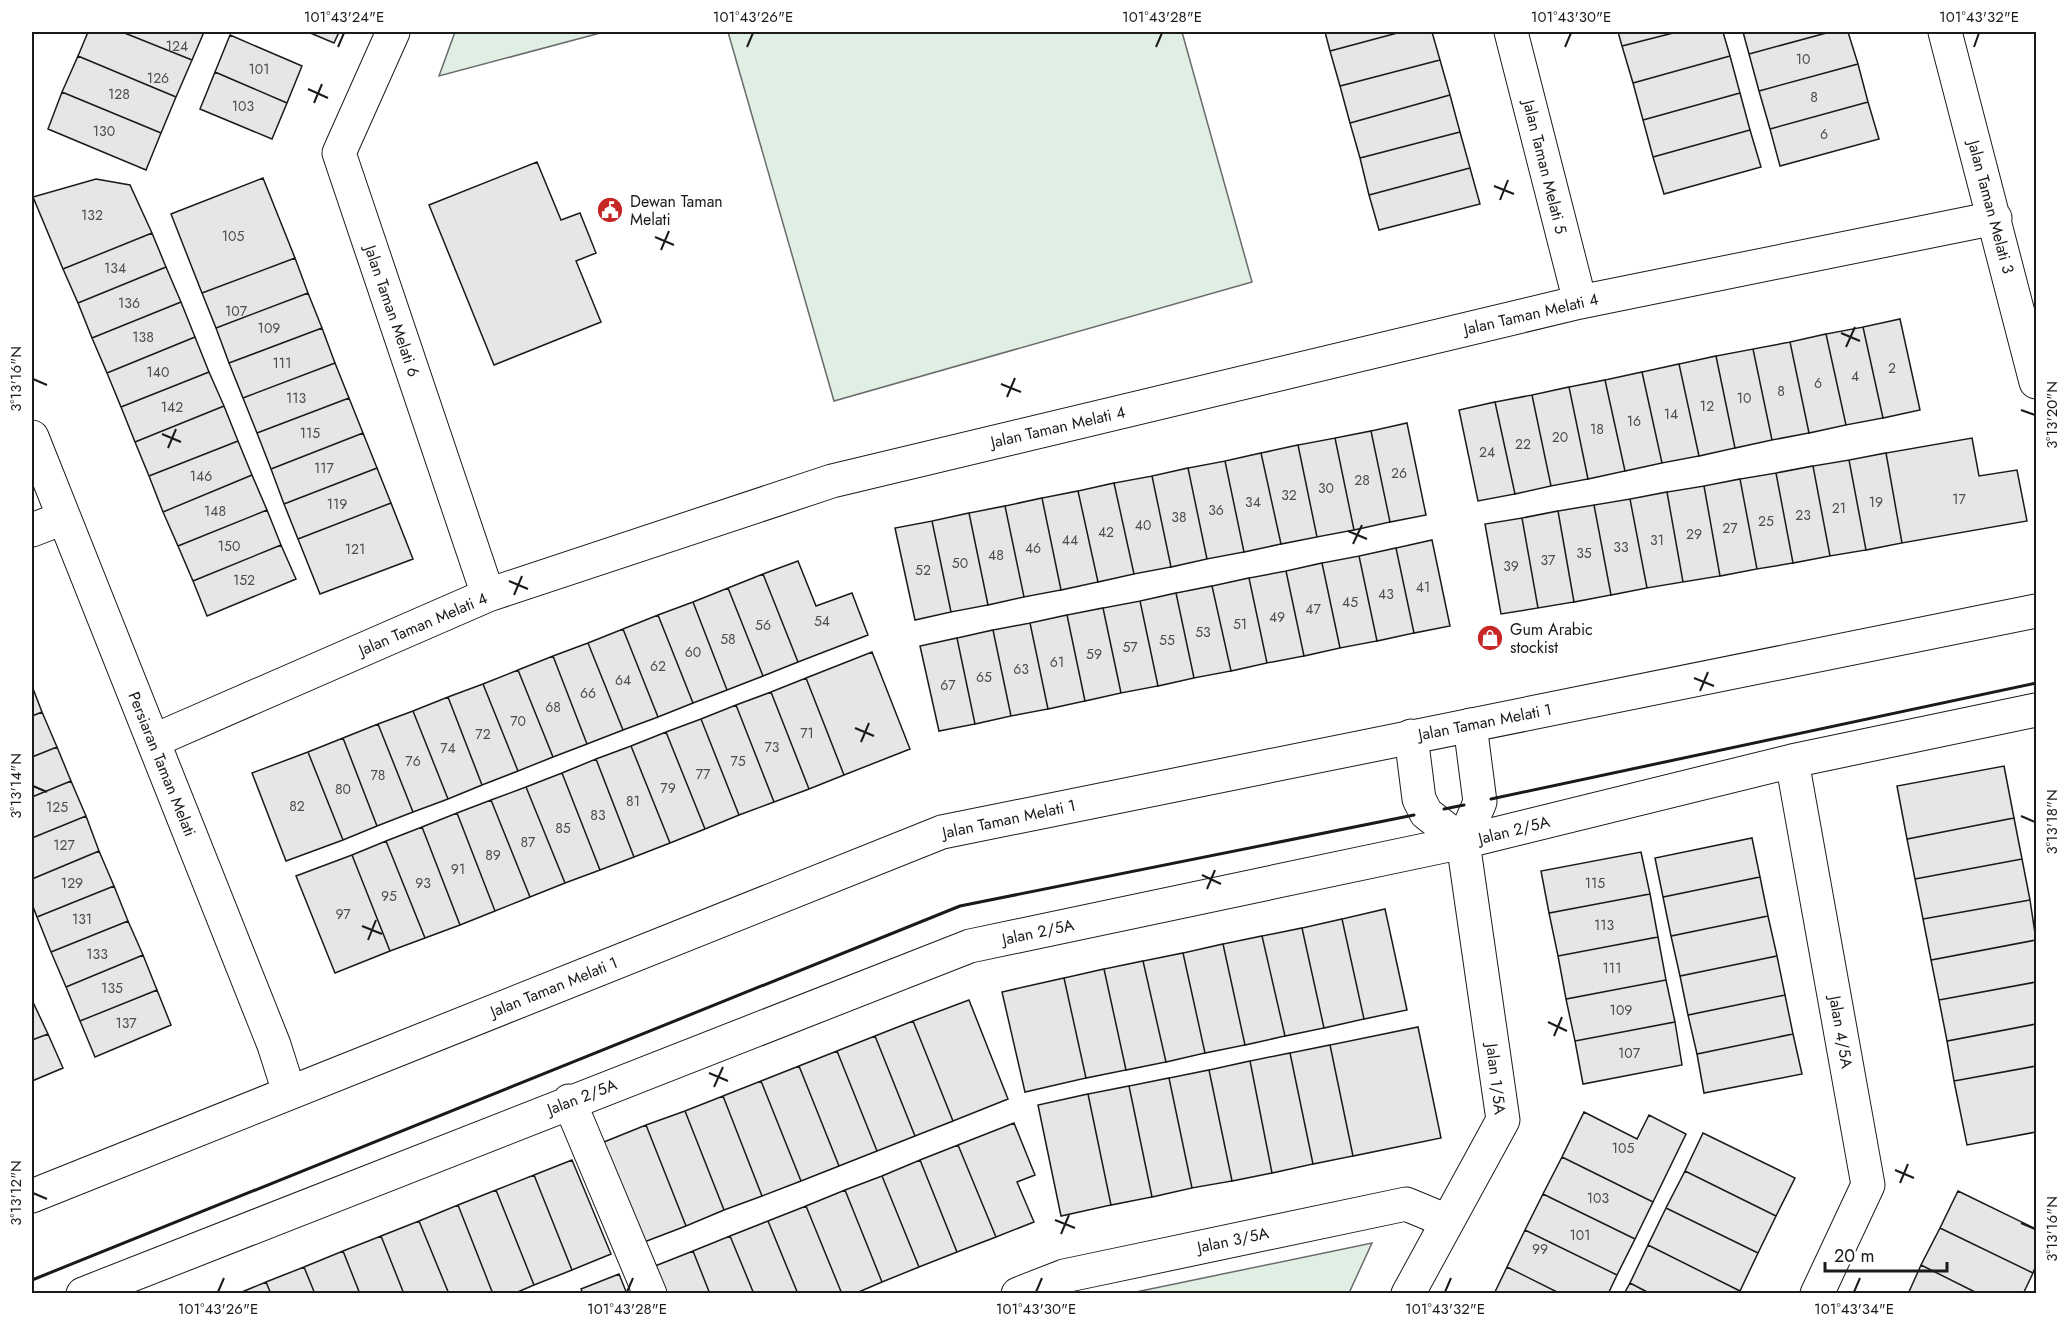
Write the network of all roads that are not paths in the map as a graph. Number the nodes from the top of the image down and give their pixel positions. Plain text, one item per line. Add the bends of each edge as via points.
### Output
1 (393, 32) edge
2 (1511, 32) edge
3 (1946, 32) edge
4 (1995, 218) junction
5 (1580, 302) junction
6 (2037, 382) edge
7 (32, 436) edge
8 (63, 518) junction
9 (32, 530) edge
10 (488, 595) junction
11 (2037, 611) edge
12 (2037, 710) edge
13 (1470, 725) junction
14 (1411, 736) junction
15 (153, 741) junction
16 (1792, 760) junction
17 (1463, 842) junction
18 (289, 1092) junction
19 (569, 1101) junction
20 (32, 1196) edge
21 (1447, 1221) junction
22 (83, 1293) edge
23 (650, 1293) edge
24 (1018, 1293) edge
25 (1408, 1293) edge
26 (1816, 1293) edge

1 - 10 street, Jalan Taman Melati 6 via 339,153
2 - 5 street, Jalan Taman Melati 5
3 - 4 street, Jalan Taman Melati 3
4 - 5 street, Jalan Taman Melati 4
4 - 6 street, Jalan Taman Melati 3
5 - 10 street, Jalan Taman Melati 4 via 832,481
7 - 8 street, Persiaran Taman Melati
8 - 9 street
8 - 15 street, Persiaran Taman Melati
10 - 15 street, Jalan Taman Melati 4
11 - 13 street, Jalan Taman Melati 1
12 - 16 street, Jalan 2/5A
13 - 14 street, Jalan Taman Melati 1
13 - 17 street via 1480,802
14 - 17 street via 1419,799 1426,813
14 - 18 street, Jalan Taman Melati 1 via 942,832
15 - 18 street, Persiaran Taman Melati
16 - 17 street, Jalan 2/5A
16 - 26 street, Jalan 4/5A via 1868,1185
17 - 19 street, Jalan 2/5A via 970,946
17 - 21 street, Jalan 1/5A via 1503,1120
18 - 20 street, Jalan Taman Melati 1
19 - 22 street, Jalan 2/5A
19 - 23 street
21 - 24 street, Jalan 3/5A via 1406,1204 1064,1276
21 - 25 street, Jalan 1/5A

